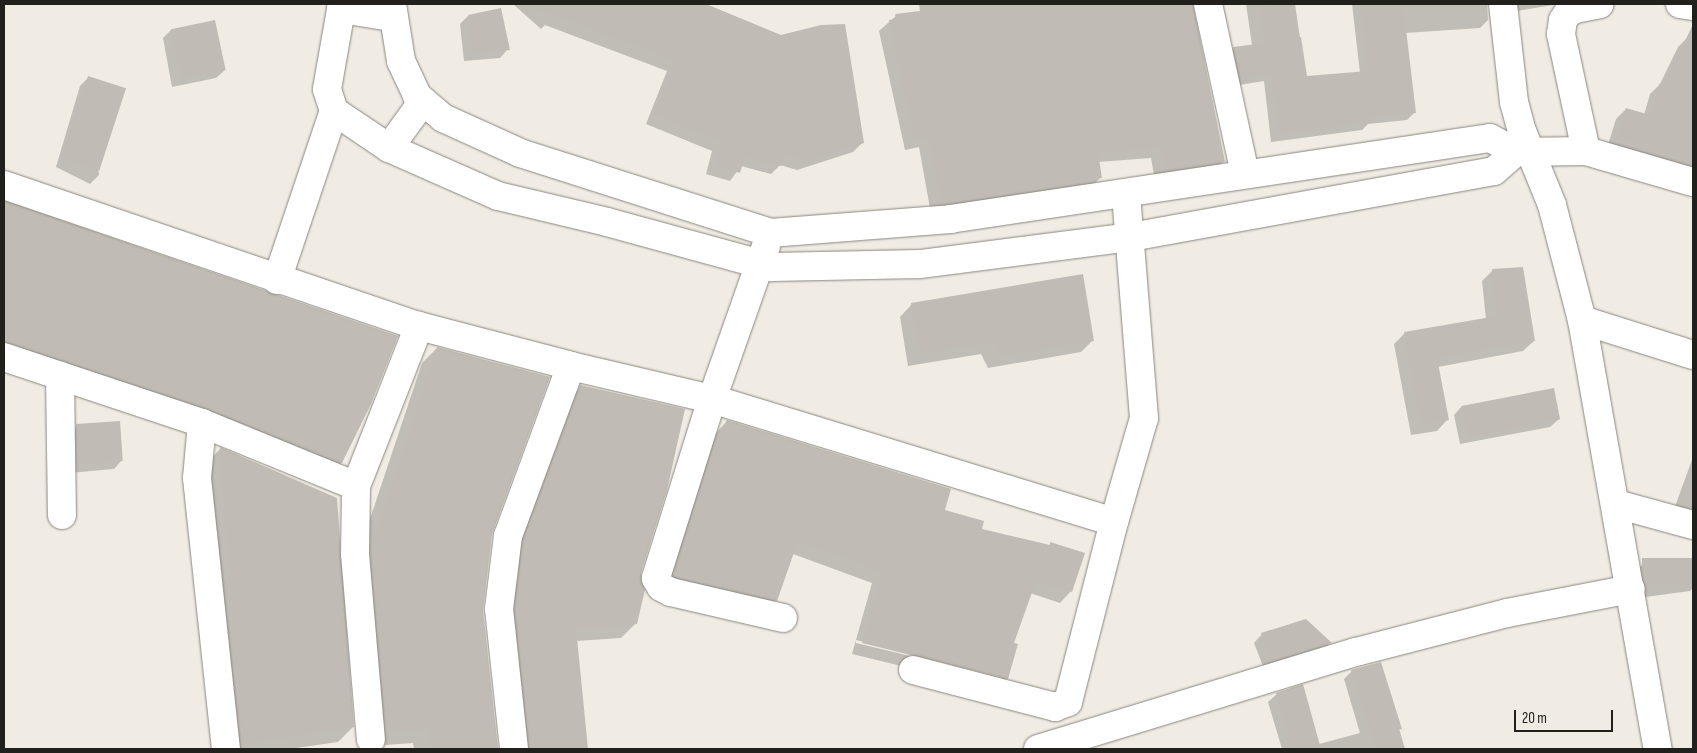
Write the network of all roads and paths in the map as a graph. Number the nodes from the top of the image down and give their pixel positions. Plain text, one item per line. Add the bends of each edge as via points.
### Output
1 (1208, 4) edge
2 (1503, 4) edge
3 (1600, 4) edge
4 (1680, 4) edge
5 (342, 6) edge
6 (1693, 6) edge
7 (392, 10) edge
8 (423, 102) junction
9 (334, 111) junction
10 (389, 148) junction
11 (1522, 151) junction
12 (1586, 151) junction
13 (1245, 173) junction
14 (1693, 182) edge
15 (4, 185) edge
16 (1126, 194) junction
17 (770, 232) junction
18 (1131, 237) junction
19 (760, 264) junction
20 (277, 280) junction
21 (1582, 320) junction
22 (419, 326) junction
23 (1693, 355) edge
24 (4, 357) edge
25 (571, 366) junction
26 (60, 376) junction
27 (712, 399) junction
28 (202, 423) junction
29 (356, 486) junction
30 (1616, 504) junction
31 (62, 515) dead end
32 (1114, 522) junction
33 (1693, 525) edge
34 (1631, 589) junction
35 (783, 618) dead end
36 (913, 670) dead end
37 (370, 739) dead end
38 (1078, 744) edge
39 (226, 749) edge
40 (514, 749) edge
41 (1038, 749) edge
42 (1658, 749) edge

1 - 13 street
2 - 11 street
3 - 12 street via 1567,14 1561,34
4 - 6 street
5 - 7 street
5 - 9 street via 327,89
7 - 8 street via 401,61
8 - 10 street
8 - 17 street via 443,118 520,153
9 - 10 street
9 - 20 street
10 - 19 street via 498,196
11 - 12 street
11 - 13 street via 1490,138
11 - 18 street via 1494,171
11 - 21 street via 1536,162 1552,205
12 - 14 street
13 - 16 street
15 - 20 street
16 - 17 street via 950,219
16 - 18 street
17 - 19 street
18 - 19 street via 920,264 814,268
18 - 32 street via 1144,418
19 - 27 street
20 - 22 street
21 - 23 street
21 - 30 street
22 - 25 street
22 - 29 street
24 - 26 street
25 - 27 street
25 - 40 street via 508,536 499,609
26 - 28 street
26 - 31 street
27 - 32 street
27 - 35 street via 656,578 661,587 671,592
28 - 29 street
28 - 39 street via 197,478
29 - 37 street via 355,554
30 - 33 street
30 - 34 street
32 - 36 street via 1068,702 1055,707
34 - 38 street via 1507,613 1356,652
34 - 42 street
38 - 41 street

